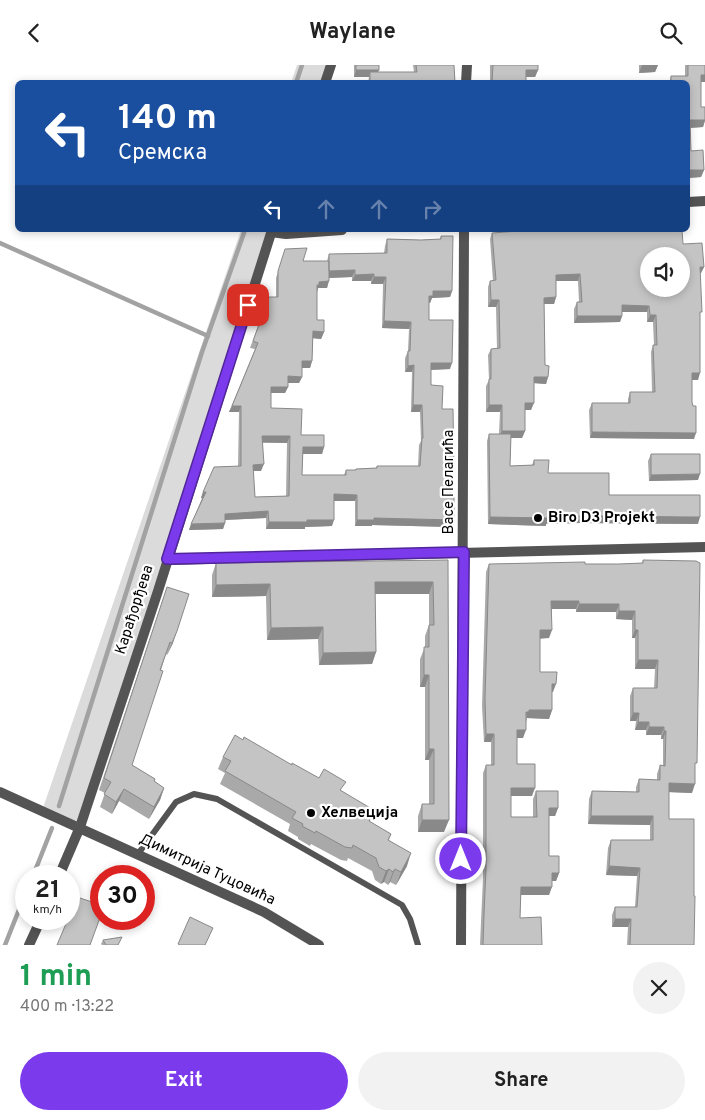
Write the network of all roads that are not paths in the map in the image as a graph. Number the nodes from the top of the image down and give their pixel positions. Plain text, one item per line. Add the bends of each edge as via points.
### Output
1 (331, 65) edge
2 (466, 65) edge
3 (326, 80) edge
4 (466, 80) edge
5 (705, 201) edge
6 (690, 202) edge
7 (272, 232) edge
8 (277, 232) edge
9 (314, 232) edge
10 (464, 232) edge
11 (705, 547) edge
12 (464, 552) junction
13 (167, 559) junction
14 (0, 792) edge
15 (80, 827) junction
16 (138, 854) junction
17 (64, 865) edge
18 (36, 930) edge
19 (29, 945) edge
20 (319, 945) edge
21 (418, 945) edge
22 (461, 945) edge

1 - 3 street
2 - 4 street
5 - 6 street
7 - 13 street, Карађорђева
8 - 9 street
10 - 12 street, Васе Пелагића
11 - 12 street
12 - 13 street
12 - 22 street, Васе Пелагића
13 - 15 street, Карађорђева
14 - 15 street, Димитрија Туцовића
15 - 16 street, Димитрија Туцовића
15 - 17 street, Карађорђева
16 - 20 street, Димитрија Туцовића via 264,912
16 - 21 lane via 176,802 194,795 217,799 402,905
18 - 19 street

